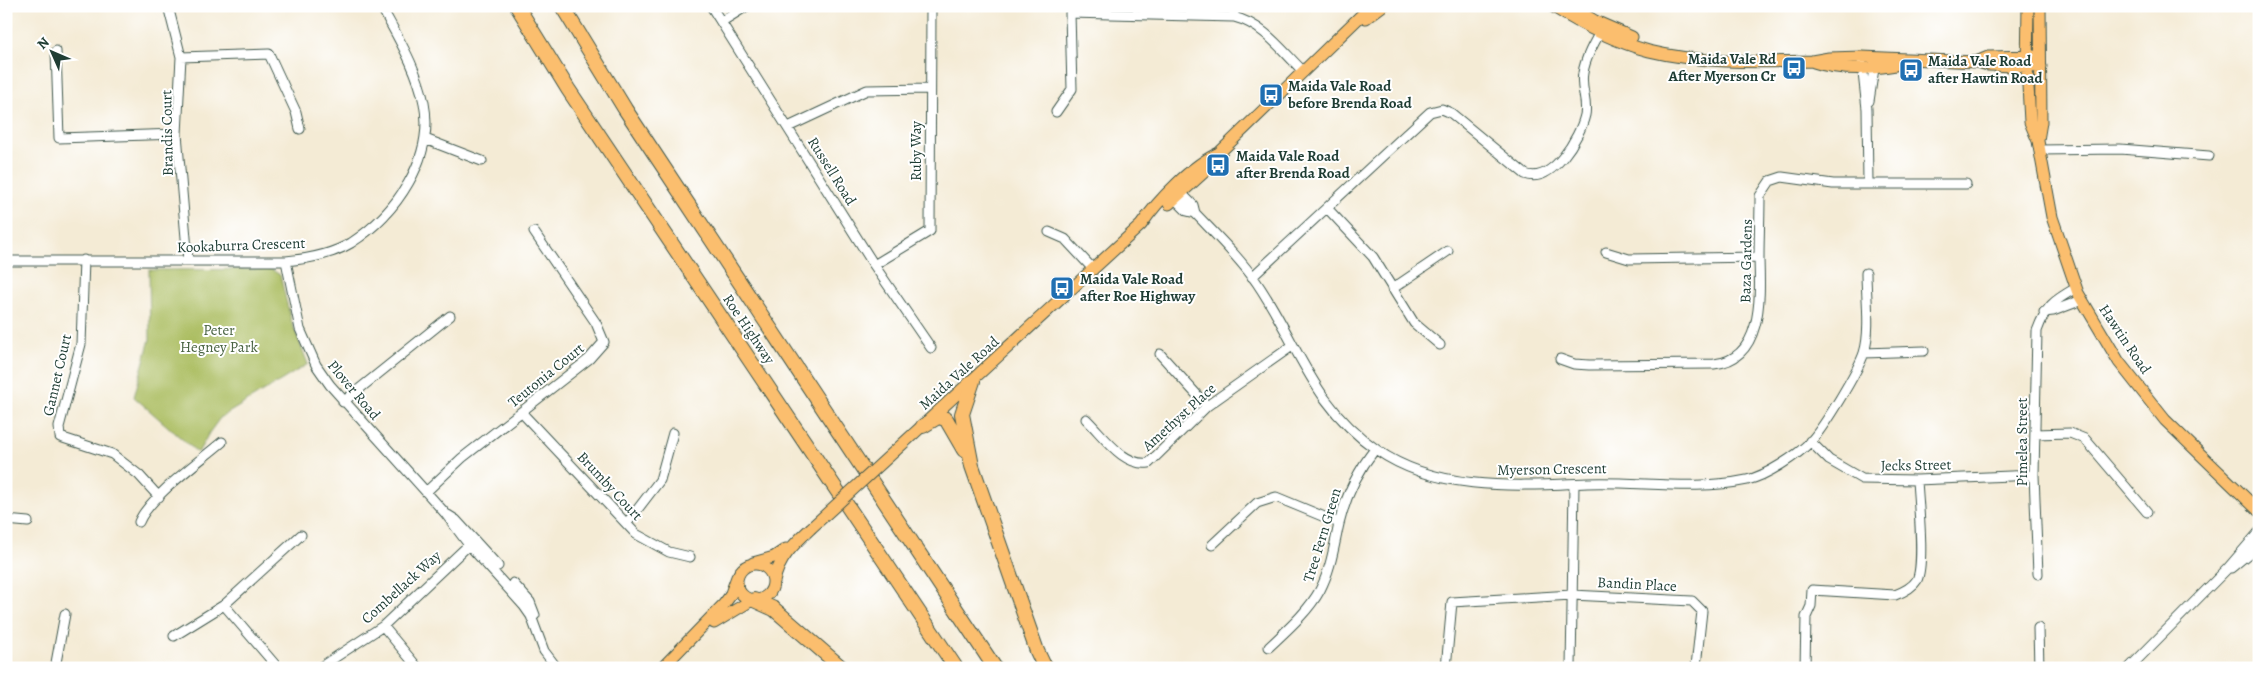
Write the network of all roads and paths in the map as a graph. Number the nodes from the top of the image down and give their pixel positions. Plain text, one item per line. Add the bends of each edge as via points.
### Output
1 (168, 6) edge
2 (381, 6) edge
3 (517, 6) edge
4 (562, 6) edge
5 (568, 6) edge
6 (711, 6) edge
7 (746, 6) edge
8 (931, 6) edge
9 (1234, 6) edge
10 (1371, 6) edge
11 (1382, 6) edge
12 (1552, 6) edge
13 (1570, 6) edge
14 (2028, 6) edge
15 (2040, 6) edge
16 (1234, 17) junction
17 (721, 22) junction
18 (1602, 29) junction
19 (1332, 46) junction
20 (56, 51) dead end
21 (181, 57) junction
22 (1862, 62) junction
23 (2027, 62) junction
24 (2041, 62) junction
25 (1875, 63) junction
26 (1304, 72) junction
27 (930, 89) junction
28 (625, 109) junction
29 (1867, 109) junction
30 (1056, 112) dead end
31 (788, 127) junction
32 (300, 129) dead end
33 (177, 134) junction
34 (425, 139) junction
35 (2039, 146) junction
36 (2209, 156) dead end
37 (482, 160) dead end
38 (1868, 183) junction
39 (1966, 184) dead end
40 (1175, 193) junction
41 (1327, 208) junction
42 (534, 232) dead end
43 (1049, 232) dead end
44 (1448, 251) dead end
45 (1606, 252) dead end
46 (1759, 257) junction
47 (84, 260) junction
48 (6, 261) edge
49 (188, 261) junction
50 (286, 261) junction
51 (874, 265) junction
52 (1093, 269) junction
53 (1866, 273) dead end
54 (1252, 277) junction
55 (2076, 288) junction
56 (1392, 289) junction
57 (2082, 300) junction
58 (2044, 312) junction
59 (450, 316) dead end
60 (1440, 345) dead end
61 (1292, 346) junction
62 (931, 348) dead end
63 (1924, 351) dead end
64 (1864, 353) junction
65 (1160, 354) dead end
66 (1560, 359) dead end
67 (973, 381) junction
68 (343, 402) junction
69 (1207, 406) junction
70 (522, 413) junction
71 (1086, 419) dead end
72 (923, 426) junction
73 (673, 433) dead end
74 (2035, 434) junction
75 (1810, 441) junction
76 (222, 442) dead end
77 (1375, 449) junction
78 (972, 466) junction
79 (2034, 475) junction
80 (1917, 480) junction
81 (1574, 484) junction
82 (426, 492) junction
83 (159, 497) junction
84 (2259, 511) edge
85 (2147, 512) dead end
86 (6, 520) edge
87 (28, 522) dead end
88 (139, 522) dead end
89 (627, 523) junction
90 (1339, 523) junction
91 (2259, 532) edge
92 (301, 535) dead end
93 (471, 542) junction
94 (796, 542) junction
95 (1212, 545) dead end
96 (2259, 545) edge
97 (690, 557) dead end
98 (750, 564) junction
99 (2228, 568) junction
100 (2038, 574) dead end
101 (737, 577) junction
102 (773, 584) junction
103 (1572, 595) junction
104 (753, 600) junction
105 (224, 604) junction
106 (66, 614) dead end
107 (383, 626) junction
108 (2038, 628) dead end
109 (174, 636) dead end
110 (1269, 647) dead end
111 (678, 653) junction
112 (1696, 666) dead end
113 (55, 668) edge
114 (278, 668) edge
115 (319, 668) edge
116 (418, 668) edge
117 (557, 668) edge
118 (564, 668) edge
119 (662, 668) edge
120 (842, 668) edge
121 (956, 668) edge
122 (995, 668) edge
123 (1045, 668) edge
124 (1446, 668) edge
125 (1571, 668) edge
126 (1805, 668) edge
127 (2039, 668) edge
128 (2129, 668) edge

1 - 21 street, Brandis Court
2 - 34 street, Kookaburra Crescent via 413,67 424,104
3 - 121 highway, Roe Highway via 568,89
4 - 28 highway, Roe Highway
5 - 28 highway
6 - 17 street, Russell Road
7 - 17 street
8 - 27 street, Ruby Way
9 - 16 street
10 - 19 main road, Maida Vale Road
11 - 19 main road, Maida Vale Road
12 - 18 main road
13 - 18 main road
14 - 23 main road, Hawtin Road
15 - 24 main road, Hawtin Road
16 - 26 street via 1250,22 1269,36
16 - 30 street via 1070,13 1072,89
17 - 31 street, Russell Road
18 - 22 main road via 1650,51 1712,61 1812,61 1829,58
18 - 41 street via 1583,73 1582,90 1586,104 1579,134 1549,171 1536,176 1525,174 1451,113 1435,110
19 - 26 main road, Maida Vale Road
20 - 33 street via 59,138
21 - 32 street via 269,54 296,112
21 - 33 street, Brandis Court
22 - 25 main road
22 - 29 street
23 - 24 main road
23 - 25 main road via 1988,57 1976,62
23 - 35 main road, Hawtin Road via 2030,122
24 - 35 main road, Hawtin Road
25 - 29 street
26 - 40 main road, Maida Vale Road via 1220,153 1205,160
27 - 31 street via 867,90
27 - 51 street, Ruby Way via 930,231
28 - 122 highway, Roe Highway
29 - 38 street
31 - 51 street, Russell Road
33 - 49 street, Brandis Court
34 - 37 street
34 - 50 street, Kookaburra Crescent via 410,181 384,217 350,244 307,259
35 - 36 street
35 - 55 main road, Hawtin Road via 2052,216
38 - 39 street, Baza Gardens
38 - 46 street, Baza Gardens via 1833,184 1791,177 1770,181 1760,196
40 - 52 main road, Maida Vale Road
40 - 54 street, Myerson Crescent via 1193,205 1195,213
41 - 54 street
41 - 56 street via 1374,257
42 - 70 street, Teutonia Court via 596,323 604,342 589,359
43 - 52 street via 1065,239
44 - 56 street
45 - 46 street via 1629,259
46 - 66 street, Baza Gardens via 1758,314 1747,346 1730,361 1714,364 1589,365
47 - 48 street, Kookaburra Crescent
47 - 49 street, Kookaburra Crescent
47 - 83 street, Gannet Court via 81,344 59,427 60,437 112,454 139,475
49 - 50 street, Kookaburra Crescent
50 - 68 street, Plover Road via 300,329 316,366
51 - 62 street, Russell Road
52 - 67 main road, Maida Vale Road
53 - 64 street, Myerson Crescent
54 - 61 street, Myerson Crescent
55 - 57 main road, Hawtin Road
55 - 58 street via 2050,304
56 - 60 street via 1414,323
57 - 58 street
57 - 84 main road, Hawtin Road via 2119,362 2165,420
58 - 74 street, Pimelea Street via 2037,331
59 - 68 street
61 - 69 street, Amethyst Place
61 - 77 street, Myerson Crescent via 1331,409
63 - 64 street
64 - 75 street, Myerson Crescent via 1843,393
65 - 69 street
67 - 72 main road, Maida Vale Road
67 - 78 highway via 962,414
68 - 82 street, Plover Road
69 - 71 street, Amethyst Place via 1156,457 1142,464 1127,459
70 - 82 street, Teutonia Court via 462,458
70 - 89 street, Brumby Court
72 - 78 highway via 938,418 946,419
72 - 94 main road, Maida Vale Road, bridge
73 - 89 street via 660,480
74 - 79 street, Pimelea Street
74 - 85 street via 2070,433 2085,439
75 - 80 street, Jecks Street via 1828,460 1862,479
75 - 81 street, Myerson Crescent via 1778,466 1750,480 1716,485
76 - 83 street
77 - 81 street, Myerson Crescent via 1393,461 1445,479 1509,486
77 - 90 street, Tree Fern Green via 1355,477
78 - 123 highway
79 - 80 street, Jecks Street
79 - 100 street, Pimelea Street
80 - 126 street via 1920,566 1916,581 1906,591 1895,595 1812,590 1806,617
81 - 103 street
82 - 93 street, Plover Road
83 - 88 street
86 - 87 street
89 - 97 street, Brumby Court via 648,542
90 - 95 street via 1276,497 1257,504
90 - 110 street, Tree Fern Green via 1320,590
91 - 99 street
92 - 105 street
93 - 107 street, Combellack Way
93 - 117 street, Plover Road via 531,616 544,651
93 - 118 street, Plover Road via 530,602 547,645
94 - 98 main road, Maida Vale Road via 774,557
94 - 102 main road, Maida Vale Road via 780,562
96 - 99 street via 2234,568
98 - 101 main road via 739,571
98 - 102 main road via 768,568
99 - 128 street
101 - 104 main road via 738,590
101 - 111 main road via 724,604
102 - 104 main road via 768,595
103 - 112 street, Bandin Place via 1692,601 1702,611
103 - 124 street via 1452,602
103 - 125 street
104 - 111 main road via 721,617
104 - 120 highway via 774,609
105 - 109 street
105 - 114 street
106 - 113 street
107 - 115 street, Combellack Way
107 - 116 street
108 - 127 street
111 - 119 main road

